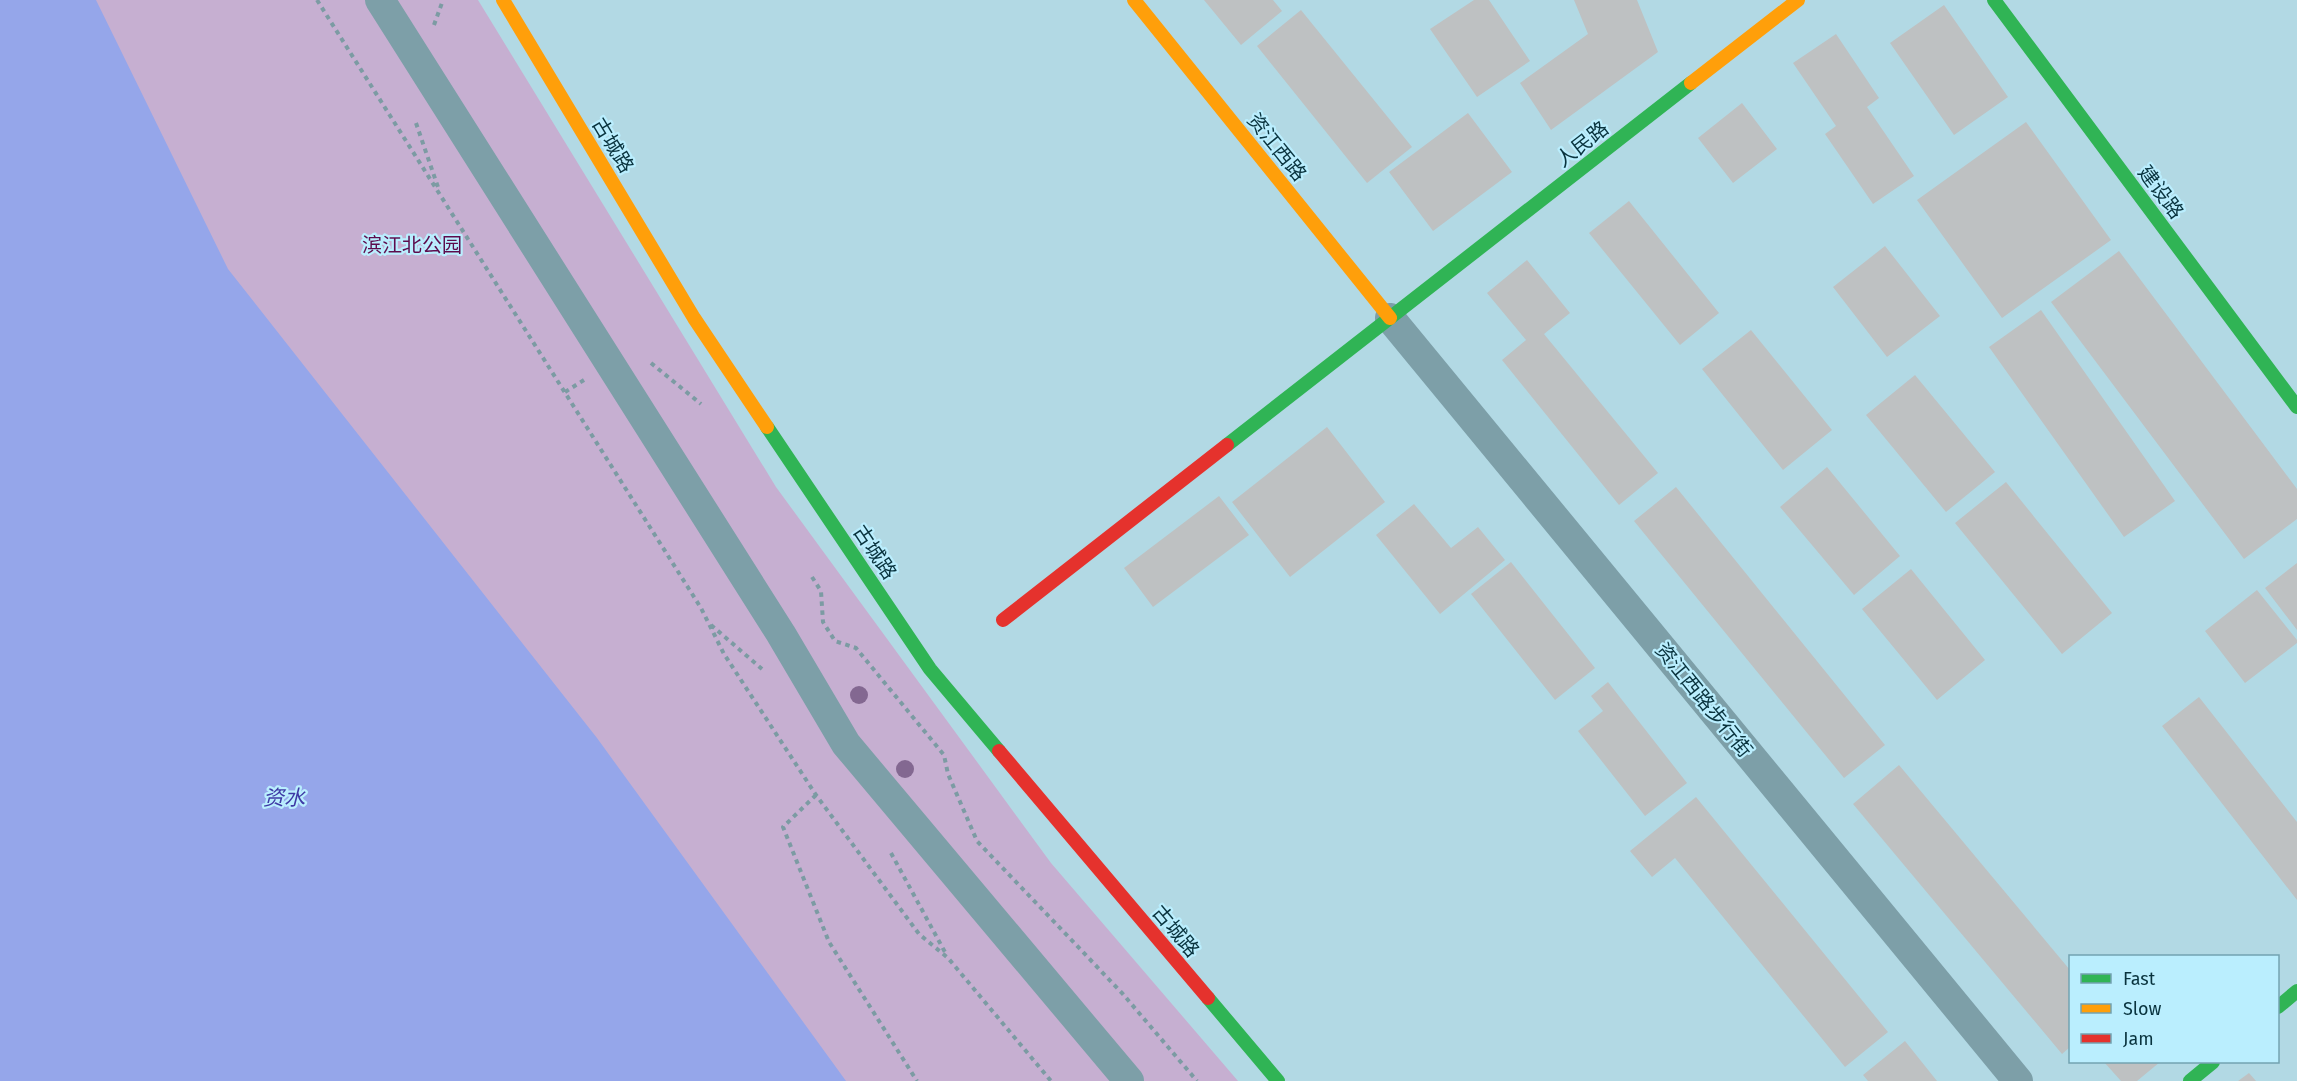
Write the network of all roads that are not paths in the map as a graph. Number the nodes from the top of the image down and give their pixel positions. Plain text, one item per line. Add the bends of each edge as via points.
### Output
1 (380, 0) edge
2 (504, 0) edge
3 (1134, 0) edge
4 (1798, 0) edge
5 (1994, 0) edge
6 (1390, 318) junction
7 (2297, 407) edge
8 (1003, 620) dead end
9 (2297, 991) edge
10 (2279, 1005) edge
11 (2212, 1063) edge
12 (1129, 1081) edge
13 (1278, 1081) edge
14 (2018, 1081) edge
15 (2190, 1081) edge

1 - 12 street via 781,634 846,744
2 - 13 street, 古城路 via 694,318 930,669
3 - 6 street, 资江西路
4 - 6 street, 人民路
5 - 7 street, 建设路
6 - 8 street, 人民路
6 - 14 street, 资江西路步行街
9 - 10 street
11 - 15 street

